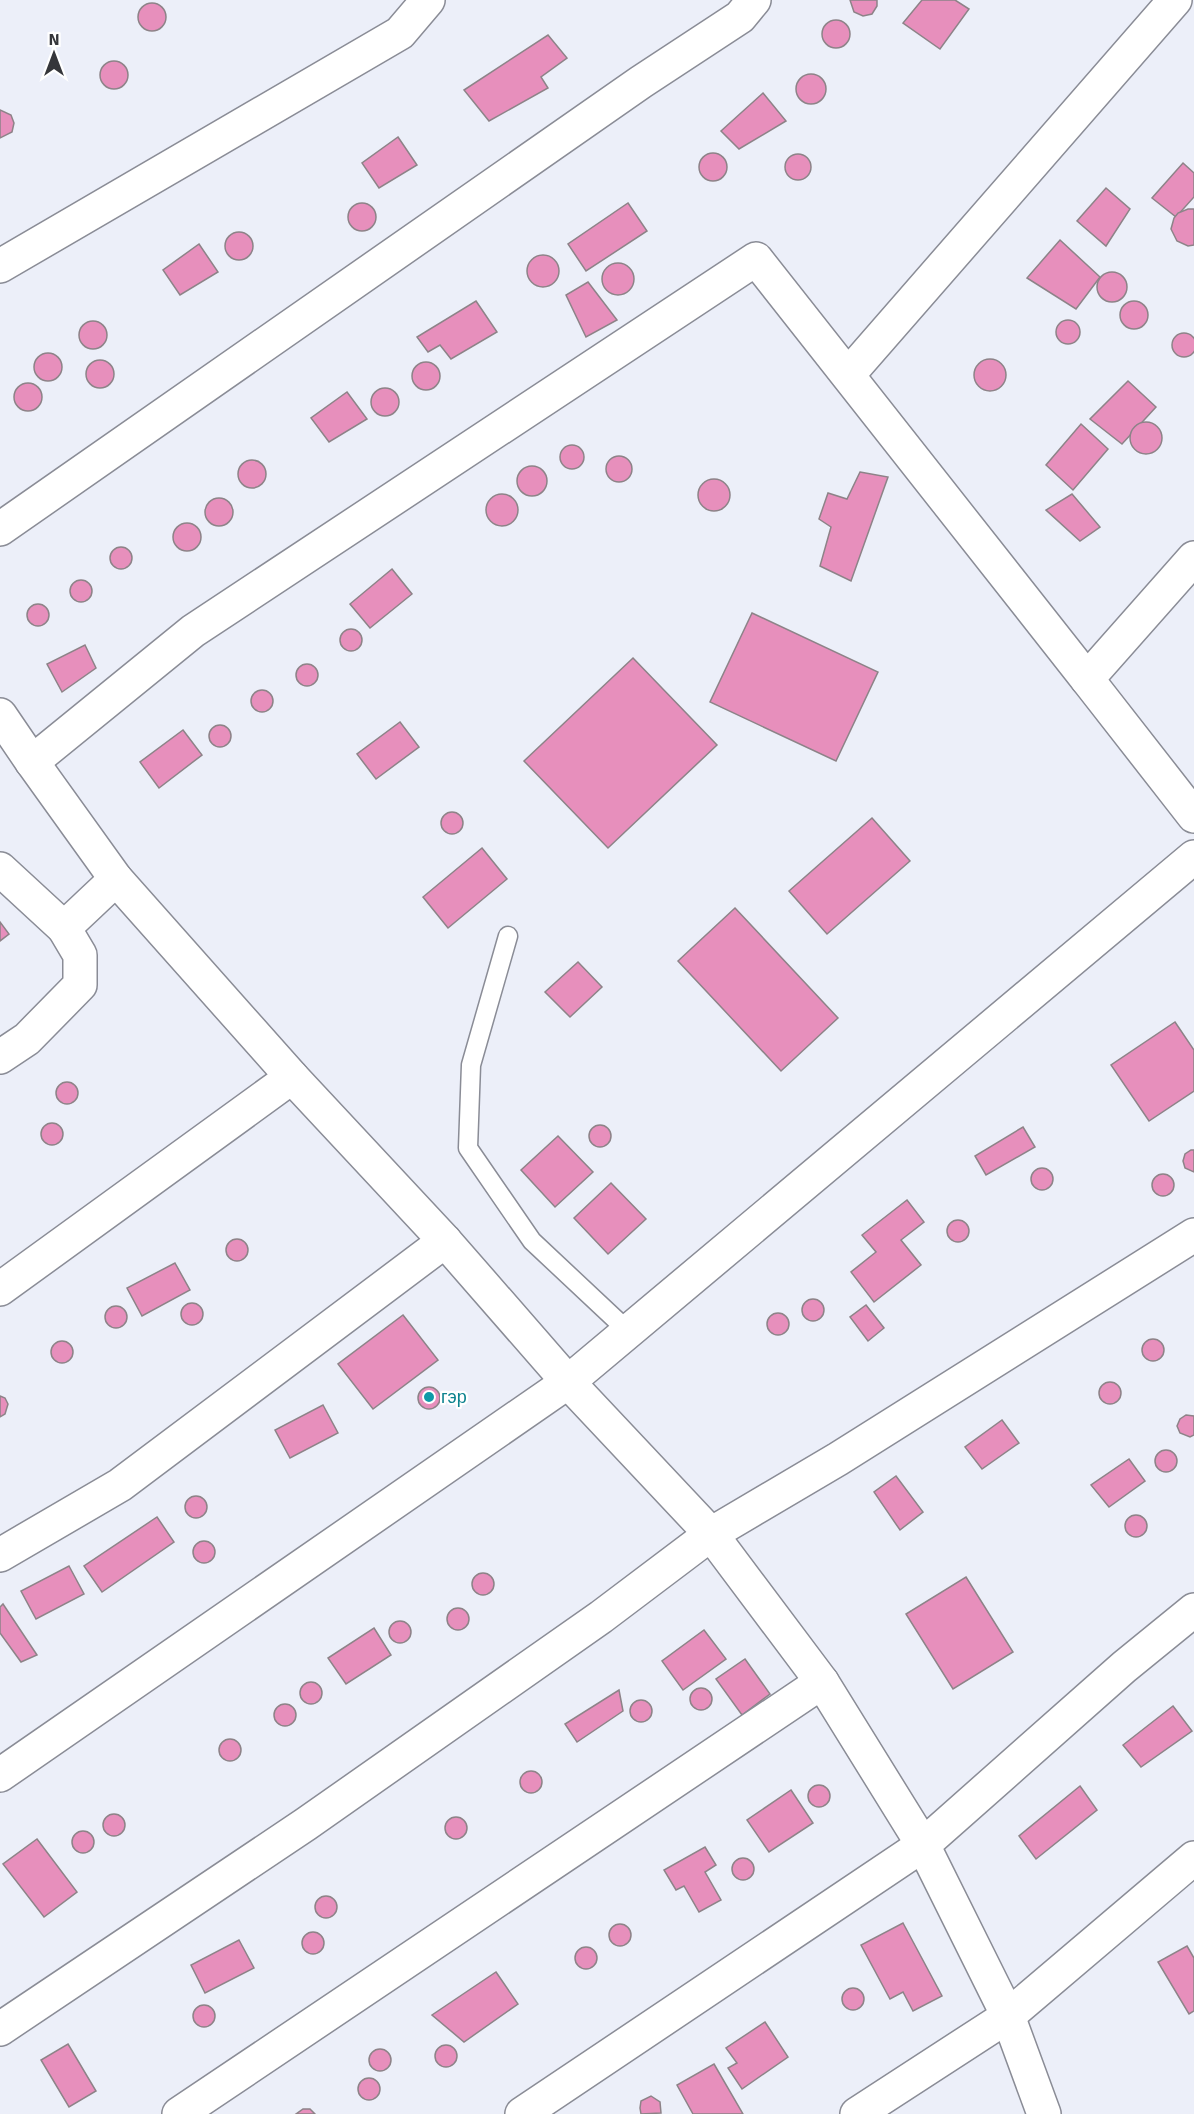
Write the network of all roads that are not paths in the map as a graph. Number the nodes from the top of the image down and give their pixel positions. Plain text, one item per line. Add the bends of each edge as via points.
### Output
1 (428, 0) edge
2 (754, 0) edge
3 (1175, 0) edge
4 (0, 266) edge
5 (848, 375) junction
6 (0, 529) edge
7 (1194, 558) edge
8 (1087, 679) junction
9 (0, 715) edge
10 (32, 762) junction
11 (1194, 816) edge
12 (1194, 857) edge
13 (0, 869) edge
14 (116, 879) junction
15 (64, 928) junction
16 (508, 936) dead end
17 (0, 1057) edge
18 (292, 1077) junction
19 (1194, 1235) edge
20 (445, 1242) junction
21 (0, 1288) edge
22 (629, 1332) junction
23 (568, 1382) junction
24 (711, 1534) junction
25 (0, 1555) edge
26 (1194, 1610) edge
27 (822, 1682) junction
28 (0, 1775) edge
29 (922, 1845) junction
30 (1194, 1858) edge
31 (1008, 2016) junction
32 (0, 2029) edge
33 (178, 2114) edge
34 (522, 2114) edge
35 (857, 2114) edge
36 (1044, 2114) edge

1 - 4 street via 400,33
2 - 6 street via 740,17 632,88
3 - 5 street
5 - 8 street
5 - 10 street via 756,259 193,631
7 - 8 street
8 - 11 street
9 - 10 street
10 - 14 street
12 - 22 street
13 - 15 street
14 - 15 street
14 - 18 street
15 - 17 street via 80,955 80,985 27,1039
16 - 22 lane via 471,1065 468,1148 532,1242
18 - 20 street
18 - 21 street
19 - 24 street via 838,1459
20 - 23 street
20 - 25 street via 120,1485
22 - 23 street
23 - 24 street
23 - 28 street
24 - 27 street
24 - 32 street via 601,1617 306,1824
26 - 29 street
27 - 29 street
27 - 33 street
29 - 31 street
29 - 34 street
30 - 31 street
31 - 35 street
31 - 36 street

